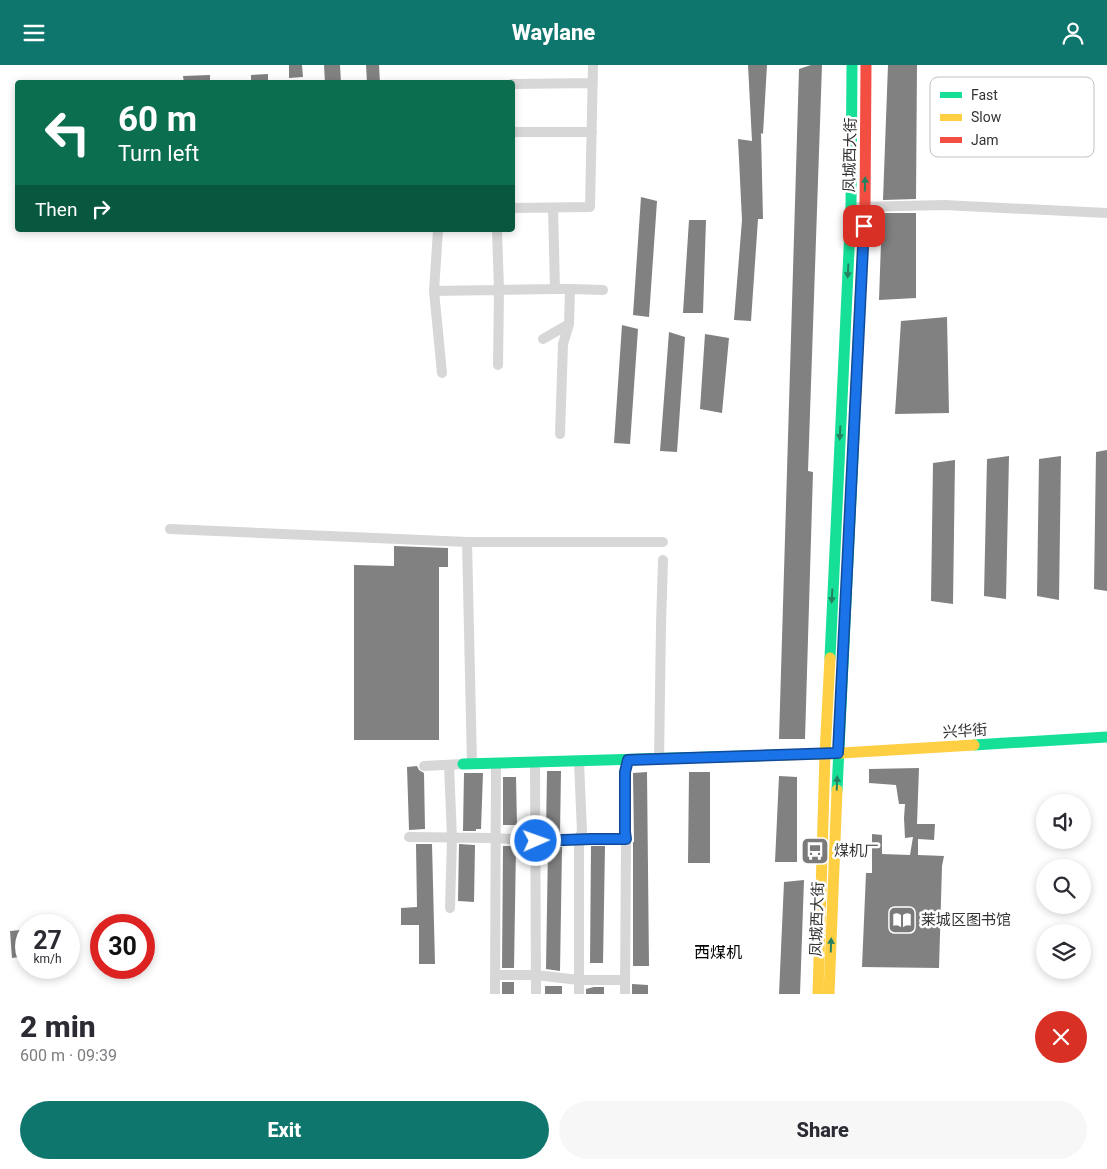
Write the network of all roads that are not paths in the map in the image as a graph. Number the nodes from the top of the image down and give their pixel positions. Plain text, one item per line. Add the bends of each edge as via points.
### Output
1 (593, 65) edge
2 (852, 65) edge
3 (866, 65) edge
4 (593, 83) junction
5 (515, 84) edge
6 (515, 132) edge
7 (592, 132) junction
8 (851, 207) junction
9 (865, 207) junction
10 (553, 208) junction
11 (515, 209) edge
12 (1107, 213) edge
13 (438, 232) edge
14 (498, 232) edge
15 (555, 289) junction
16 (570, 289) junction
17 (499, 290) junction
18 (603, 290) dead end
19 (434, 291) junction
20 (569, 324) junction
21 (543, 339) dead end
22 (498, 365) dead end
23 (442, 373) dead end
24 (560, 434) dead end
25 (170, 529) dead end
26 (467, 542) junction
27 (663, 542) dead end
28 (663, 560) dead end
29 (1107, 737) edge
30 (838, 753) junction
31 (825, 754) junction
32 (628, 760) junction
33 (659, 760) junction
34 (579, 761) junction
35 (535, 763) junction
36 (467, 764) junction
37 (496, 764) junction
38 (424, 766) dead end
39 (409, 837) dead end
40 (452, 838) junction
41 (495, 838) junction
42 (579, 839) junction
43 (626, 839) junction
44 (536, 841) junction
45 (450, 908) dead end
46 (495, 975) junction
47 (536, 975) junction
48 (579, 980) junction
49 (625, 980) junction
50 (495, 994) edge
51 (536, 994) edge
52 (579, 994) edge
53 (625, 994) edge
54 (818, 994) edge
55 (829, 994) edge

1 - 4 street
2 - 8 main road, 凤城西大街
9 -> 3 main road, 凤城西大街
4 - 5 street
4 - 7 street
6 - 7 street
7 - 10 street via 590,207
8 - 9 street
8 -> 31 main road, 凤城西大街
9 - 12 street via 944,205
9 - 30 main road, 凤城西大街
10 - 11 street
10 - 15 street
13 - 19 street
14 - 17 street
15 - 16 street
15 - 17 street
16 - 18 street
16 - 20 street
17 - 19 street
17 - 22 street
19 - 23 street
20 - 21 street
20 - 24 street via 563,344
25 - 26 street
26 - 27 street
26 - 36 street
28 - 33 street
29 - 30 main road, 兴华街
30 - 31 main road, 兴华街
55 -> 30 main road, 凤城西大街
31 - 33 main road, 兴华街
31 - 54 main road, 凤城西大街
32 - 33 main road, 兴华街
32 - 34 main road, 兴华街
32 - 43 street via 625,772
34 - 35 main road, 兴华街
34 - 42 street via 582,832
35 - 37 main road, 兴华街
35 - 44 street
36 - 37 main road, 兴华街
36 - 38 street
36 - 40 street via 449,765
37 - 41 street
39 - 40 street
40 - 41 street
40 - 45 street
41 - 44 street
41 - 46 street
42 - 43 street
42 - 44 street
42 - 48 street
43 - 49 street
44 - 47 street
46 - 47 street
46 - 50 street
47 - 48 street
47 - 51 street
48 - 49 street
48 - 52 street
49 - 53 street

